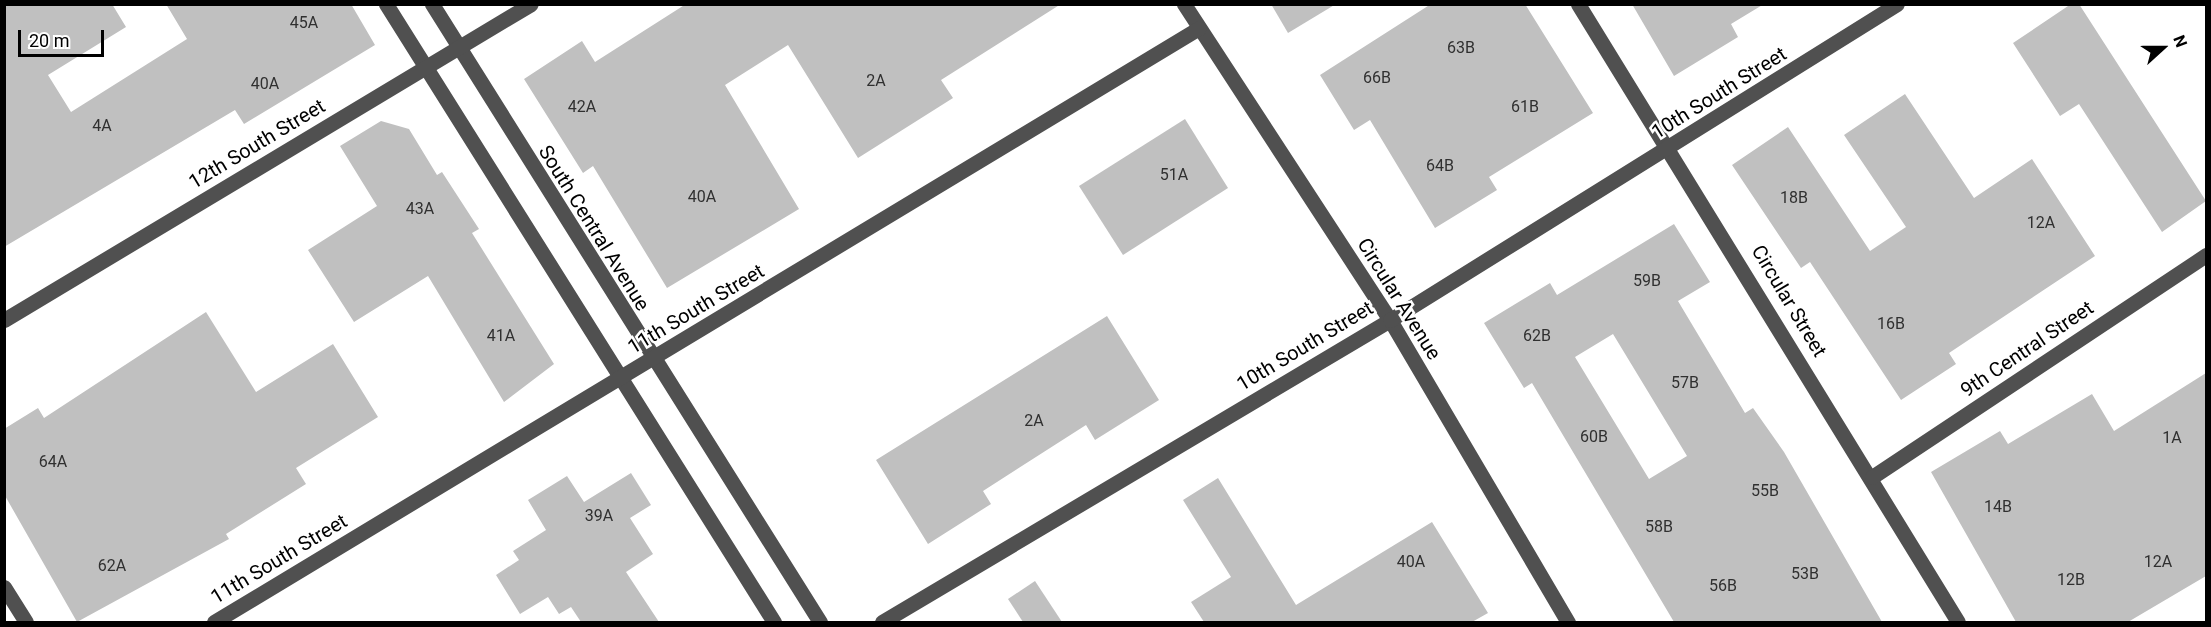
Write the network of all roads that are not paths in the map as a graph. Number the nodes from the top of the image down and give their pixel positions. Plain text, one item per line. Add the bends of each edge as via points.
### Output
1 (386, 4) edge
2 (432, 4) edge
3 (531, 4) edge
4 (1184, 4) edge
5 (1578, 4) edge
6 (1897, 4) edge
7 (1198, 28) junction
8 (458, 48) junction
9 (425, 68) junction
10 (1671, 148) junction
11 (2206, 255) edge
12 (4, 320) edge
13 (1390, 320) junction
14 (651, 360) junction
15 (619, 380) junction
16 (1872, 477) junction
17 (4, 588) edge
18 (26, 622) edge
19 (214, 622) edge
20 (774, 622) edge
21 (820, 622) edge
22 (882, 622) edge
23 (1568, 622) edge
24 (1958, 622) edge

1 - 9 street
2 - 8 street, South Central Avenue
3 - 8 street, 12th South Street
4 - 7 street, Circular Avenue
5 - 10 street, Circular Street
6 - 10 street, 10th South Street
7 - 13 street, Circular Avenue
7 - 14 street, 11th South Street
8 - 9 street, 12th South Street
8 - 14 street, South Central Avenue
9 - 12 street, 12th South Street
9 - 15 street
10 - 13 street, 10th South Street
10 - 16 street, Circular Street
11 - 16 street, 9th Central Street
13 - 22 street, 10th South Street
13 - 23 street, Circular Avenue
14 - 15 street, 11th South Street
14 - 21 street, South Central Avenue
15 - 19 street, 11th South Street
15 - 20 street
16 - 24 street, Circular Street
17 - 18 street

